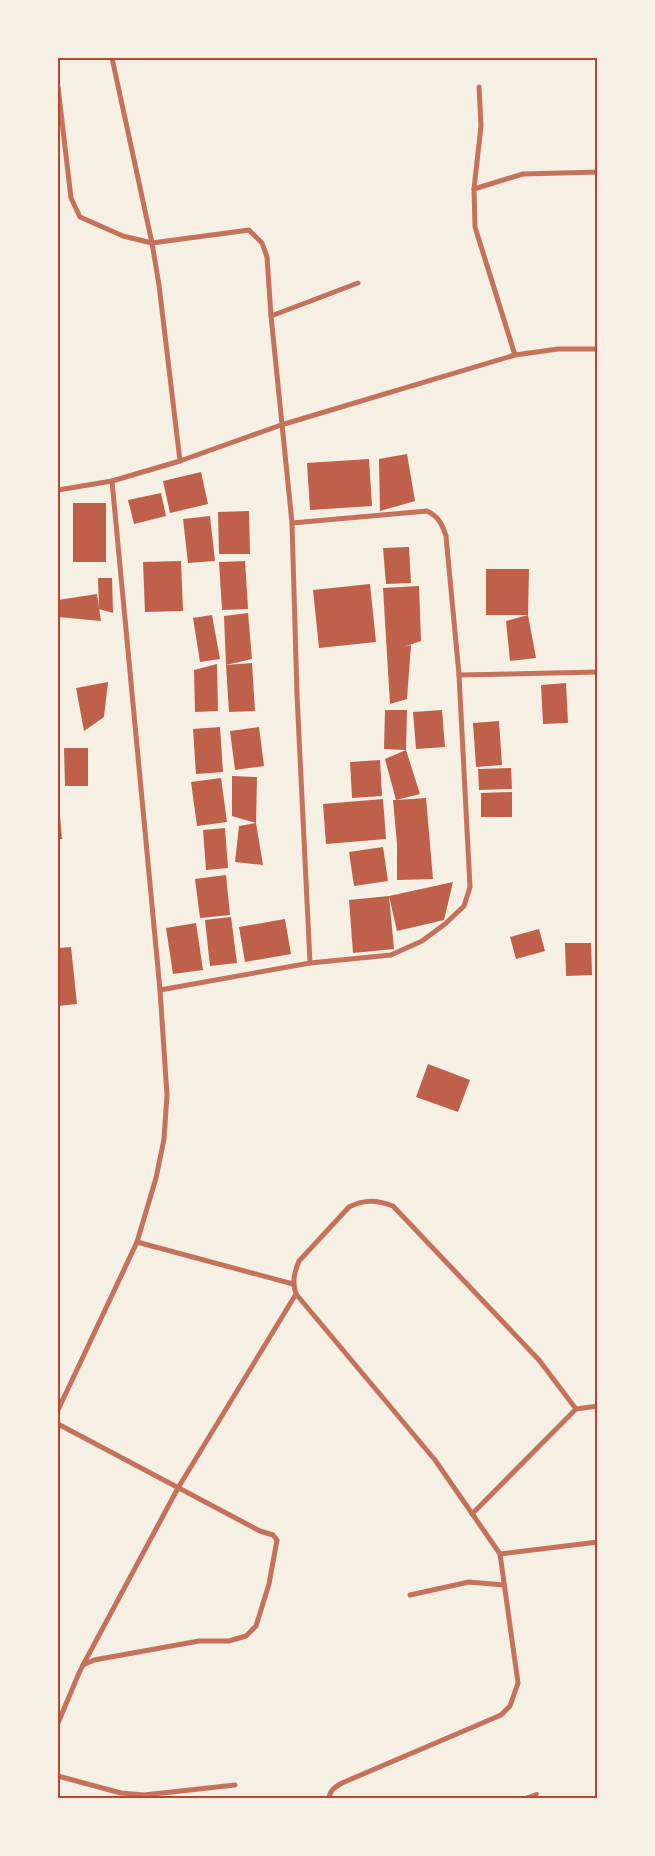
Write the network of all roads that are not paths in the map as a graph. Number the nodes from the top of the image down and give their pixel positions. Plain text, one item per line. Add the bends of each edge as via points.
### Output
1 (112, 58) edge
2 (58, 87) edge
3 (479, 87) dead end
4 (598, 172) edge
5 (474, 188) junction
6 (152, 243) junction
7 (358, 283) dead end
8 (271, 316) junction
9 (598, 348) edge
10 (515, 355) junction
11 (281, 425) junction
12 (180, 461) junction
13 (112, 481) junction
14 (58, 490) edge
15 (292, 523) junction
16 (598, 672) edge
17 (459, 675) junction
18 (310, 963) junction
19 (160, 990) junction
20 (137, 1242) junction
21 (293, 1284) junction
22 (296, 1294) junction
23 (598, 1406) edge
24 (576, 1409) junction
25 (58, 1410) edge
26 (58, 1424) edge
27 (178, 1488) junction
28 (472, 1514) junction
29 (598, 1542) edge
30 (500, 1554) junction
31 (504, 1585) junction
32 (410, 1595) dead end
33 (83, 1665) junction
34 (58, 1723) edge
35 (58, 1776) edge
36 (235, 1785) dead end
37 (537, 1794) dead end
38 (329, 1798) edge
39 (526, 1798) edge

1 - 6 street
2 - 6 street via 70,198 80,217 123,236
3 - 5 street via 481,126
4 - 5 street via 526,174
5 - 10 street via 475,228
6 - 8 street via 249,230 262,242 267,257
6 - 12 street
7 - 8 street
8 - 11 street
9 - 10 street
10 - 11 street
11 - 12 street
11 - 15 street
12 - 13 street
13 - 14 street
13 - 19 street
15 - 17 street via 427,511 436,516 446,536
15 - 18 street
16 - 17 street
17 - 18 street via 470,887 464,906 422,941 391,955
18 - 19 street
19 - 20 street via 167,1095 164,1139
20 - 21 street
20 - 25 street
21 - 22 street
21 - 24 street via 299,1262 349,1207 370,1200 393,1206 539,1360
22 - 27 street
22 - 28 street via 436,1460
23 - 24 street
24 - 28 street
26 - 27 street
27 - 33 street
27 - 33 street via 273,1535 277,1540 256,1626 246,1636 229,1641 199,1641 94,1660
28 - 30 street
29 - 30 street
30 - 31 street
31 - 32 street via 469,1582
31 - 38 street via 518,1683 510,1706 501,1715 342,1783 333,1789
33 - 34 street
35 - 36 street via 121,1793 144,1795
37 - 39 lane

